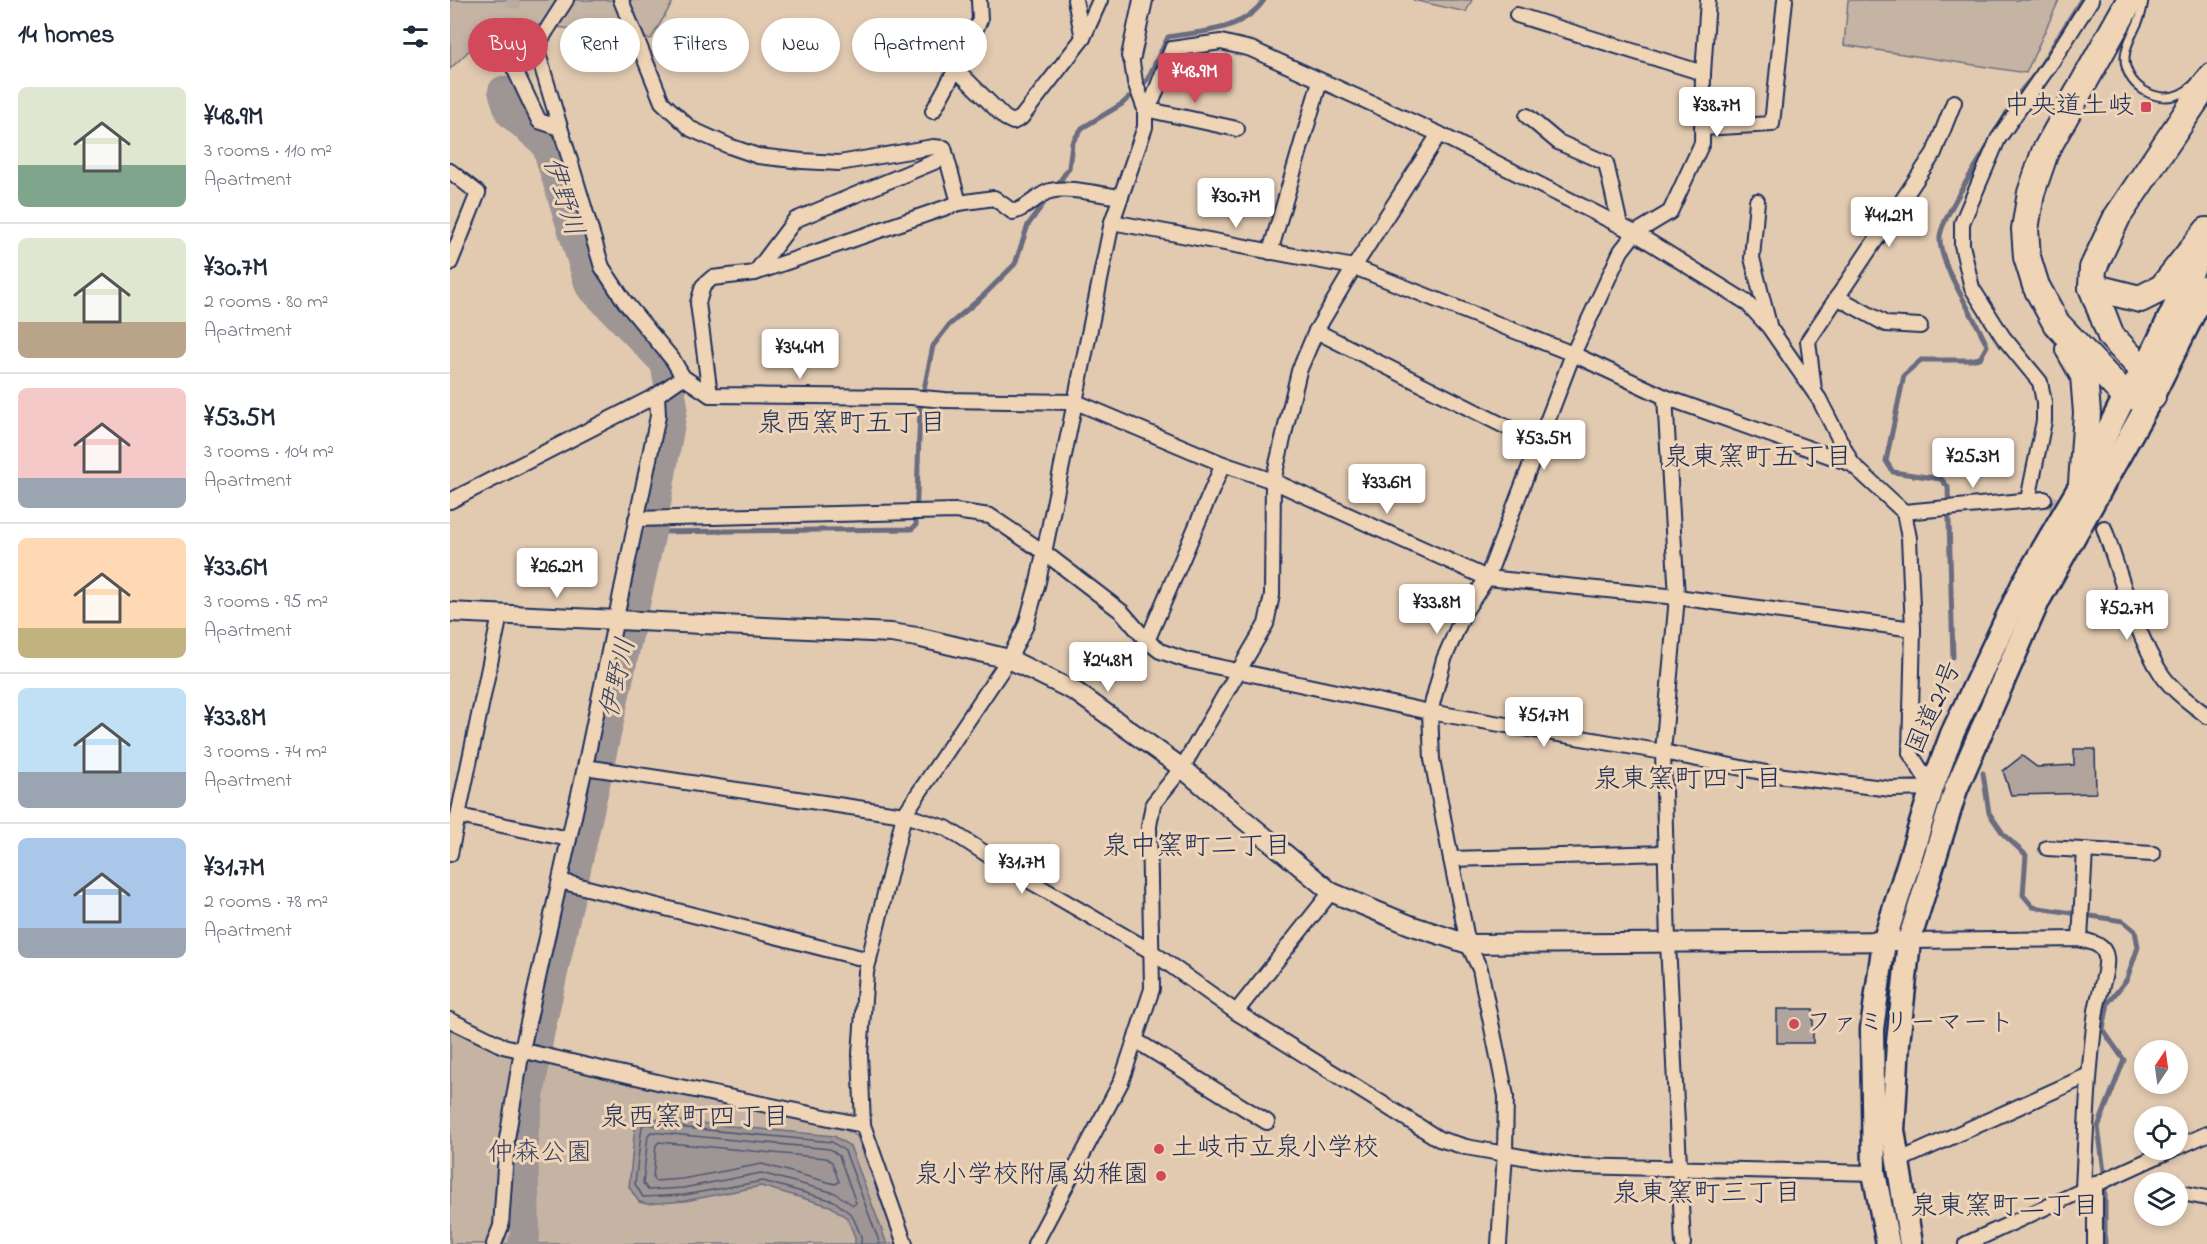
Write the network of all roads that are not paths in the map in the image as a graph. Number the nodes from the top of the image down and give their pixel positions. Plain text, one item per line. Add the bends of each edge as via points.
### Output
1 (566, 0) edge
2 (621, 0) edge
3 (979, 0) edge
4 (1075, 0) edge
5 (1100, 0) edge
6 (1143, 0) edge
7 (1708, 0) edge
8 (1785, 0) edge
9 (2091, 0) edge
10 (2130, 0) edge
11 (2144, 0) edge
12 (1517, 15) dead end
13 (980, 18) edge
14 (1083, 38) junction
15 (1131, 56) joint
16 (2207, 68) edge
17 (516, 72) edge
18 (954, 72) edge
19 (959, 72) edge
20 (1703, 74) junction
21 (1320, 81) junction
22 (2207, 83) edge
23 (1954, 102) dead end
24 (1144, 103) junction
25 (933, 111) dead end
26 (1527, 116) dead end
27 (560, 128) junction
28 (1702, 128) junction
29 (1237, 129) dead end
30 (1439, 134) junction
31 (946, 157) junction
32 (450, 171) edge
33 (1121, 197) junction
34 (1757, 201) dead end
35 (959, 202) junction
36 (1112, 222) junction
37 (1620, 225) junction
38 (2207, 231) edge
39 (1635, 233) junction
40 (2207, 239) edge
41 (1270, 252) junction
42 (450, 263) edge
43 (1354, 267) junction
44 (755, 273) junction
45 (2207, 286) edge
46 (2092, 287) junction
47 (1837, 297) junction
48 (2056, 323) junction
49 (1920, 326) dead end
50 (1769, 327) junction
51 (1316, 331) junction
52 (1574, 354) junction
53 (2144, 371) junction
54 (683, 377) junction
55 (1815, 392) junction
56 (657, 395) junction
57 (710, 395) junction
58 (2125, 396) junction
59 (1665, 397) junction
60 (2152, 397) junction
61 (1076, 402) junction
62 (1538, 443) junction
63 (1223, 464) junction
64 (1851, 464) junction
65 (1273, 482) junction
66 (2082, 483) junction
67 (2044, 499) tunnel mouth
68 (2028, 500) junction
69 (450, 501) edge
70 (1904, 512) junction
71 (636, 519) junction
72 (2104, 528) tunnel mouth
73 (1045, 553) junction
74 (1487, 578) junction
75 (1677, 597) junction
76 (450, 612) edge
77 (500, 615) junction
78 (614, 619) junction
79 (1913, 629) junction
80 (1147, 641) junction
81 (1009, 659) junction
82 (1240, 672) junction
83 (1430, 712) junction
84 (2207, 716) edge
85 (1663, 752) junction
86 (585, 767) junction
87 (1182, 768) junction
88 (1932, 788) junction
89 (904, 815) junction
90 (459, 816) junction
91 (569, 839) junction
92 (2047, 848) dead end
93 (2085, 850) junction
94 (1666, 853) junction
95 (450, 854) edge
96 (2153, 854) dead end
97 (1451, 859) junction
98 (560, 881) junction
99 (1331, 892) junction
100 (2080, 933) junction
101 (1884, 942) junction
102 (1909, 942) junction
103 (1668, 943) junction
104 (1468, 944) junction
105 (1152, 952) junction
106 (869, 960) junction
107 (1236, 1012) junction
108 (450, 1020) edge
109 (1135, 1040) junction
110 (522, 1050) junction
111 (2089, 1075) junction
112 (1267, 1122) dead end
113 (863, 1125) junction
114 (2207, 1134) edge
115 (2188, 1143) edge
116 (1505, 1153) junction
117 (2147, 1160) edge
118 (1898, 1161) junction
119 (1680, 1169) junction
120 (1874, 1173) junction
121 (2089, 1186) junction
122 (2188, 1194) edge
123 (2207, 1198) edge
124 (494, 1244) edge
125 (905, 1244) edge
126 (1035, 1244) edge
127 (1498, 1244) edge
128 (1683, 1244) edge
129 (1888, 1244) edge
130 (1911, 1244) edge
131 (1966, 1244) edge
132 (2095, 1244) edge

1 - 27 street via 536,47
2 - 31 street via 662,102 691,129 758,156 802,161 839,163 933,147 944,148
3 - 13 street
4 - 14 street
5 - 14 street
6 - 15 street
7 - 20 street
8 - 28 street via 1772,124
9 - 68 street via 1998,139 1962,223 1962,245 1972,288 2003,337 2040,382 2044,421
10 - 48 highway via 2045,152 2031,193 2025,230 2027,257 2036,286
11 - 16 lane via 2126,48 2125,60 2134,82 2148,93 2166,97 2190,88
12 - 20 street
14 - 19 street via 1021,118 1013,122
15 - 24 street via 1135,82
17 - 27 street via 539,120
18 - 25 street
20 - 28 street
21 - 24 street via 1251,49 1221,42 1172,49 1153,99
21 - 30 street
21 - 41 street
22 - 46 highway via 2117,217 2092,268
23 - 47 street via 1934,153
24 - 29 street
24 - 33 street via 1144,127
26 - 37 street via 1558,142 1605,163
27 - 54 street via 602,267
28 - 39 street via 1702,143 1670,212
30 - 37 street
30 - 43 street
31 - 35 street
31 - 44 street via 795,220
32 - 42 street via 478,193
33 - 35 street via 1049,191 1013,212 994,198
33 - 36 street
34 - 50 street via 1752,258
35 - 44 street
36 - 41 street
36 - 61 street
37 - 39 street
38 - 46 highway via 2162,288 2140,299
39 - 50 street via 1746,302
39 - 52 street via 1621,251
40 - 53 highway, 国道21号
41 - 43 street
43 - 51 street
43 - 52 street
44 - 57 street via 711,278 703,286 698,303
45 - 60 highway, 国道21号
46 - 53 highway via 2111,336
47 - 49 street via 1886,324
47 - 55 street via 1808,341
48 - 58 highway
48 - 66 highway via 2084,376 2087,413
50 - 55 street
51 - 62 street
51 - 65 street via 1299,371
52 - 59 street
52 - 62 street
53 - 58 highway, 国道21号
53 - 60 highway
54 - 56 street
54 - 57 street
55 - 64 street
56 - 69 street
56 - 71 street via 658,416
57 - 61 street
58 - 60 highway
58 - 66 highway, 国道21号
59 - 64 street
59 - 75 street
60 - 102 highway, 国道21号 via 2033,612 1956,789
61 - 63 street
61 - 73 street
62 - 74 street
63 - 65 street
63 - 80 street
64 - 70 street
65 - 74 street
65 - 82 street via 1272,595 1266,624
66 - 88 highway, 国道21号 via 2025,582 1952,734
67 - 68 street
68 - 70 street
70 - 79 street
71 - 73 street via 955,511 990,516
71 - 78 street
72 - 84 street via 2145,643 2158,668
73 - 80 street via 1122,612
73 - 81 street via 1026,625
74 - 75 street
74 - 83 street via 1465,611 1444,659
75 - 79 street
75 - 85 street
76 - 77 street
77 - 78 street
77 - 90 street
78 - 81 street via 891,633
78 - 86 street
79 - 88 street via 1910,753
80 - 82 street via 1160,651 1186,660
81 - 87 street via 1076,692
81 - 89 street
82 - 83 street
82 - 87 street
83 - 85 street
83 - 97 street via 1432,759
85 - 88 street via 1776,775 1892,789
85 - 94 street
86 - 89 street
86 - 91 street
87 - 99 street
87 - 105 street via 1153,804 1149,826
88 - 101 highway, 国道21号
89 - 105 street via 946,828
89 - 106 street
90 - 91 street
90 - 95 street
91 - 98 street
92 - 93 street
93 - 96 street
93 - 100 street
94 - 97 street
94 - 103 street
97 - 104 street
98 - 106 street
98 - 110 street
99 - 104 street
99 - 107 street
100 - 102 street
100 - 111 street via 2103,949 2107,958 2096,1008
101 - 102 street
101 - 103 street
101 - 120 highway, 国道21号 via 1872,1029
102 - 118 highway, 国道21号 via 1893,1130
103 - 104 street
103 - 119 street
104 - 116 street via 1480,969 1502,1072 1506,1096
105 - 107 street
105 - 109 street via 1152,989
106 - 113 street via 860,1054
107 - 116 street via 1438,1139
108 - 110 street via 503,1046
109 - 112 street
109 - 126 street via 1121,1082
110 - 113 street
110 - 124 street via 507,1139 501,1226
111 - 118 street
111 - 121 street
113 - 125 street
114 - 115 street
116 - 119 street via 1574,1166
116 - 127 street
117 - 121 street
118 - 130 highway, 国道21号
119 - 120 street
119 - 128 street
120 - 129 highway, 国道21号
121 - 131 street
121 - 132 street
122 - 123 street

